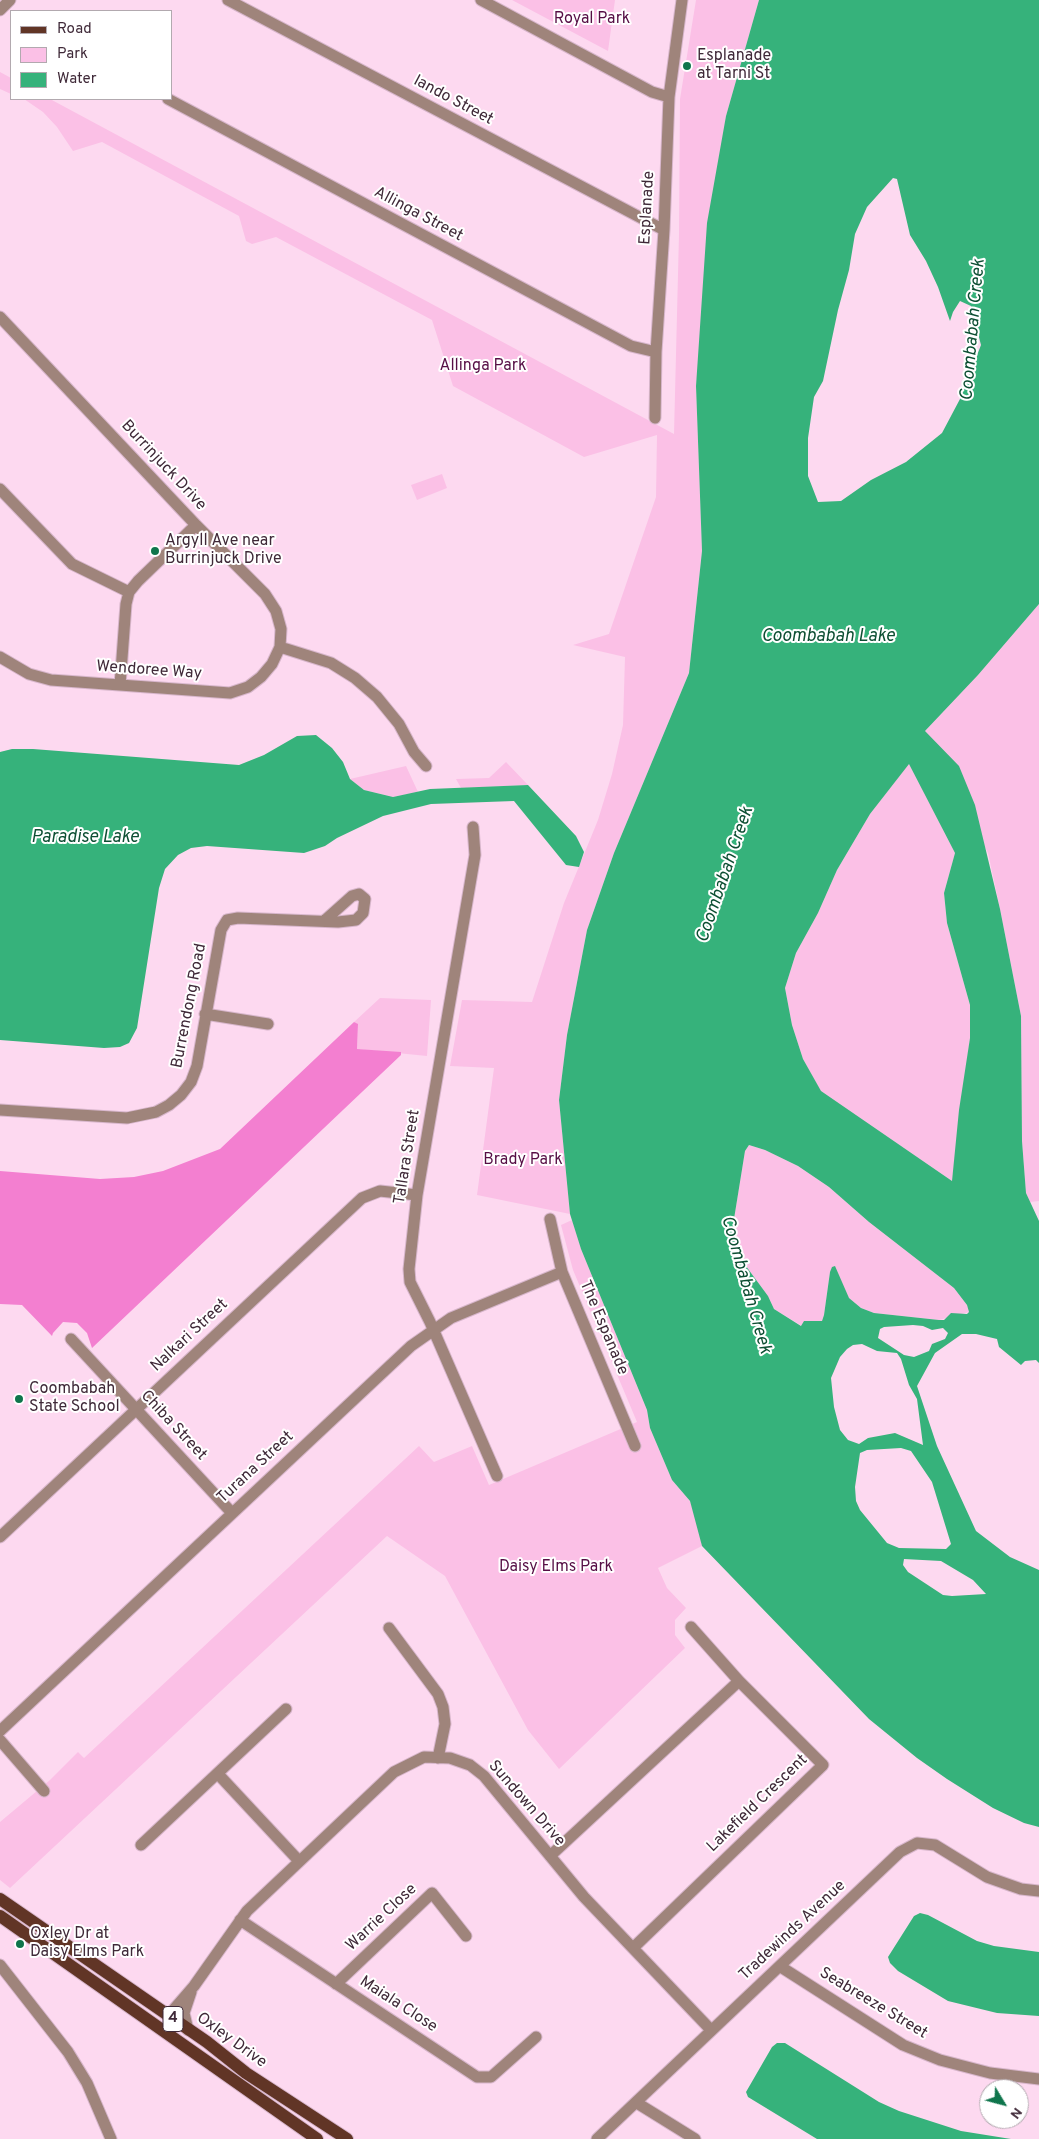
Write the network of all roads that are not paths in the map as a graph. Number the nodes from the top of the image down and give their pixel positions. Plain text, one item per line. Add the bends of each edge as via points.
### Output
1 (228, 0) edge
2 (481, 0) edge
3 (682, 0) edge
4 (669, 97) junction
5 (170, 100) edge
6 (664, 230) junction
7 (0, 318) edge
8 (656, 352) junction
9 (655, 418) dead end
10 (0, 489) edge
11 (196, 525) junction
12 (129, 592) junction
13 (280, 646) junction
14 (0, 657) edge
15 (120, 685) junction
16 (426, 766) dead end
17 (473, 827) dead end
18 (324, 921) dead end
19 (205, 1014) junction
20 (268, 1024) dead end
21 (0, 1110) edge
22 (417, 1195) junction
23 (550, 1219) dead end
24 (562, 1272) junction
25 (432, 1329) junction
26 (71, 1339) dead end
27 (135, 1410) junction
28 (635, 1446) dead end
29 (497, 1476) dead end
30 (232, 1513) junction
31 (0, 1537) edge
32 (692, 1627) dead end
33 (389, 1628) dead end
34 (739, 1681) junction
35 (286, 1710) dead end
36 (0, 1730) edge
37 (0, 1740) edge
38 (438, 1758) junction
39 (218, 1774) junction
40 (44, 1791) dead end
41 (141, 1845) dead end
42 (550, 1856) junction
43 (299, 1861) junction
44 (1039, 1891) edge
45 (0, 1899) edge
46 (0, 1916) edge
47 (240, 1920) junction
48 (466, 1936) dead end
49 (633, 1948) junction
50 (0, 1965) edge
51 (781, 1967) junction
52 (336, 1984) junction
53 (194, 1986) junction
54 (168, 2016) junction
55 (188, 2030) junction
56 (711, 2030) junction
57 (536, 2037) dead end
58 (200, 2057) junction
59 (1039, 2079) edge
60 (637, 2102) junction
61 (111, 2139) edge
62 (317, 2139) edge
63 (346, 2139) edge
64 (597, 2139) edge
65 (695, 2139) edge

1 - 6 street, Iando Street
2 - 4 street via 652,92
3 - 4 street, Esplanade
4 - 6 street, Esplanade
5 - 8 street, Allinga Street via 631,346
6 - 8 street, Esplanade
7 - 11 street, Burrinjuck Drive
8 - 9 street, Esplanade
10 - 12 street via 72,564
11 - 12 street
11 - 13 street, Burrinjuck Drive via 265,594 276,611
12 - 15 street
13 - 15 street, Wendoree Way via 272,664 261,677 248,687 230,693
13 - 16 street via 331,663 355,678 377,697 399,724 414,752
14 - 15 street, Wendoree Way via 40,678
17 - 22 street, Tallara Street via 475,855
18 - 19 street, Burrendong Road via 228,920 221,930
19 - 20 street
19 - 21 street, Burrendong Road via 197,1066 191,1082 169,1106 127,1118
22 - 25 street, Tallara Street via 410,1282
22 - 27 street, Nalkari Street via 380,1191 362,1198
23 - 24 street, The Espanade
24 - 25 street, Turana Street
24 - 28 street, The Espanade
25 - 29 street, Tallara Street
25 - 30 street, Turana Street
26 - 27 street, Chiba Street
27 - 30 street, Chiba Street
27 - 31 street, Nalkari Street
30 - 36 street, Turana Street
32 - 34 street, Lakefield Crescent
33 - 38 street via 438,1694 443,1707 445,1724
34 - 42 street
34 - 49 street, Lakefield Crescent via 823,1765
35 - 39 street
37 - 40 street
38 - 42 street, Sundown Drive via 450,1758 470,1765 484,1776
38 - 43 street, Sundown Drive via 424,1757 394,1772
39 - 41 street
39 - 43 street
42 - 49 street, Sundown Drive
43 - 47 street, Sundown Drive
44 - 51 street, Tradewinds Avenue via 1021,1889 987,1877 935,1845 917,1843 900,1852
45 - 54 main road, Oxley Drive / 4
46 - 58 main road, Oxley Drive / 4
47 - 52 street, Maiala Close
47 - 53 street, Sundown Drive
48 - 52 street, Warrie Close via 432,1893
49 - 56 street, Sundown Drive
50 - 61 street via 68,2052 87,2083
51 - 56 street, Tradewinds Avenue
51 - 59 street, Seabreeze Street via 903,2045 940,2060 990,2073
52 - 57 street, Maiala Close via 477,2077 491,2077
53 - 54 street, Sundown Drive
53 - 55 street, Sundown Drive via 184,2012
54 - 55 main road, Oxley Drive / 4
54 - 58 main road via 168,2026
55 - 63 main road, Oxley Drive / 4
56 - 60 street, Tradewinds Avenue
58 - 62 main road, Oxley Drive / 4
60 - 64 street, Tradewinds Avenue
60 - 65 street

